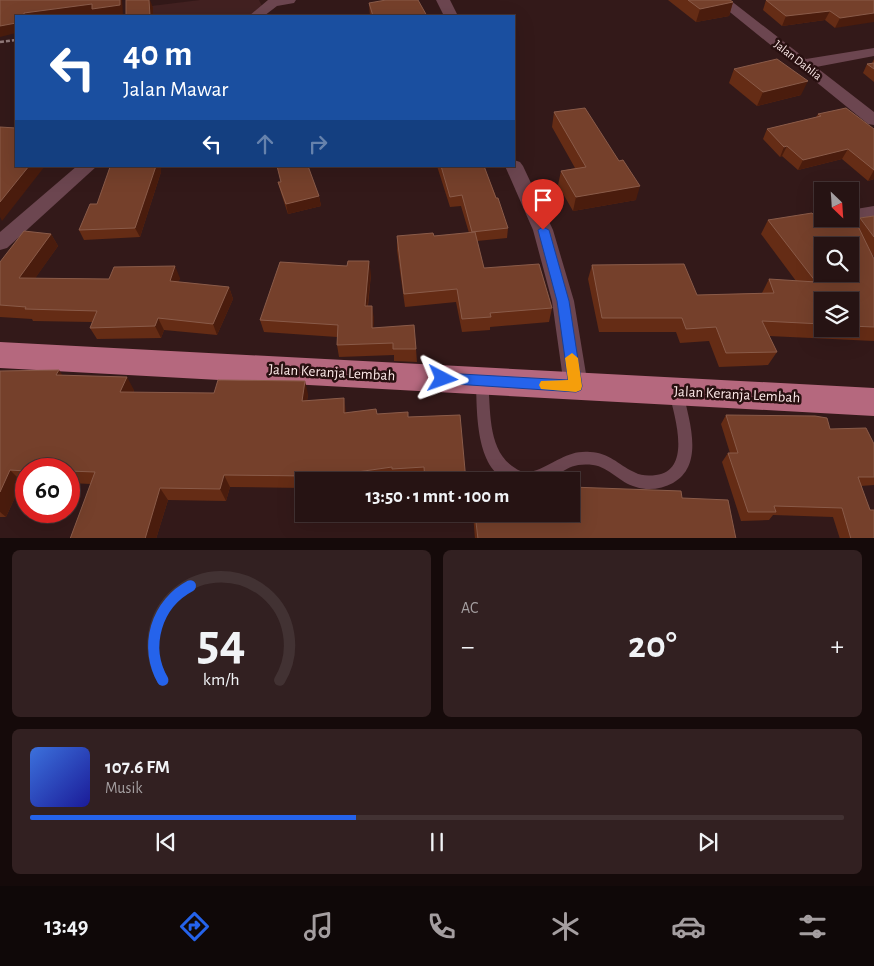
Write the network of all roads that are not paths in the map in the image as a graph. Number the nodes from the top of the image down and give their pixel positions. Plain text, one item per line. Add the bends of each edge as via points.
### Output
1 (289, 0) edge
2 (444, 0) edge
3 (722, 0) edge
4 (272, 2) edge
5 (257, 15) edge
6 (450, 15) edge
7 (874, 52) edge
8 (804, 64) junction
9 (874, 120) edge
10 (87, 167) edge
11 (514, 167) edge
12 (874, 214) edge
13 (859, 216) edge
14 (0, 243) edge
15 (0, 356) edge
16 (482, 381) junction
17 (576, 386) junction
18 (676, 390) junction
19 (874, 402) edge

1 - 4 street
2 - 6 street
3 - 8 street, Jalan Dahlia
4 - 5 street
7 - 8 street
8 - 9 street, Jalan Dahlia
10 - 14 street
11 - 17 street via 543,230 563,301
12 - 13 street
15 - 16 main road, Jalan Keranja Lembah
16 - 17 main road, Jalan Keranja Lembah
16 - 18 lane via 488,445 496,462 505,472 532,479 573,458 587,457 601,459 631,478 649,482 672,478 681,470 686,458
17 - 18 main road, Jalan Keranja Lembah
18 - 19 main road, Jalan Keranja Lembah

